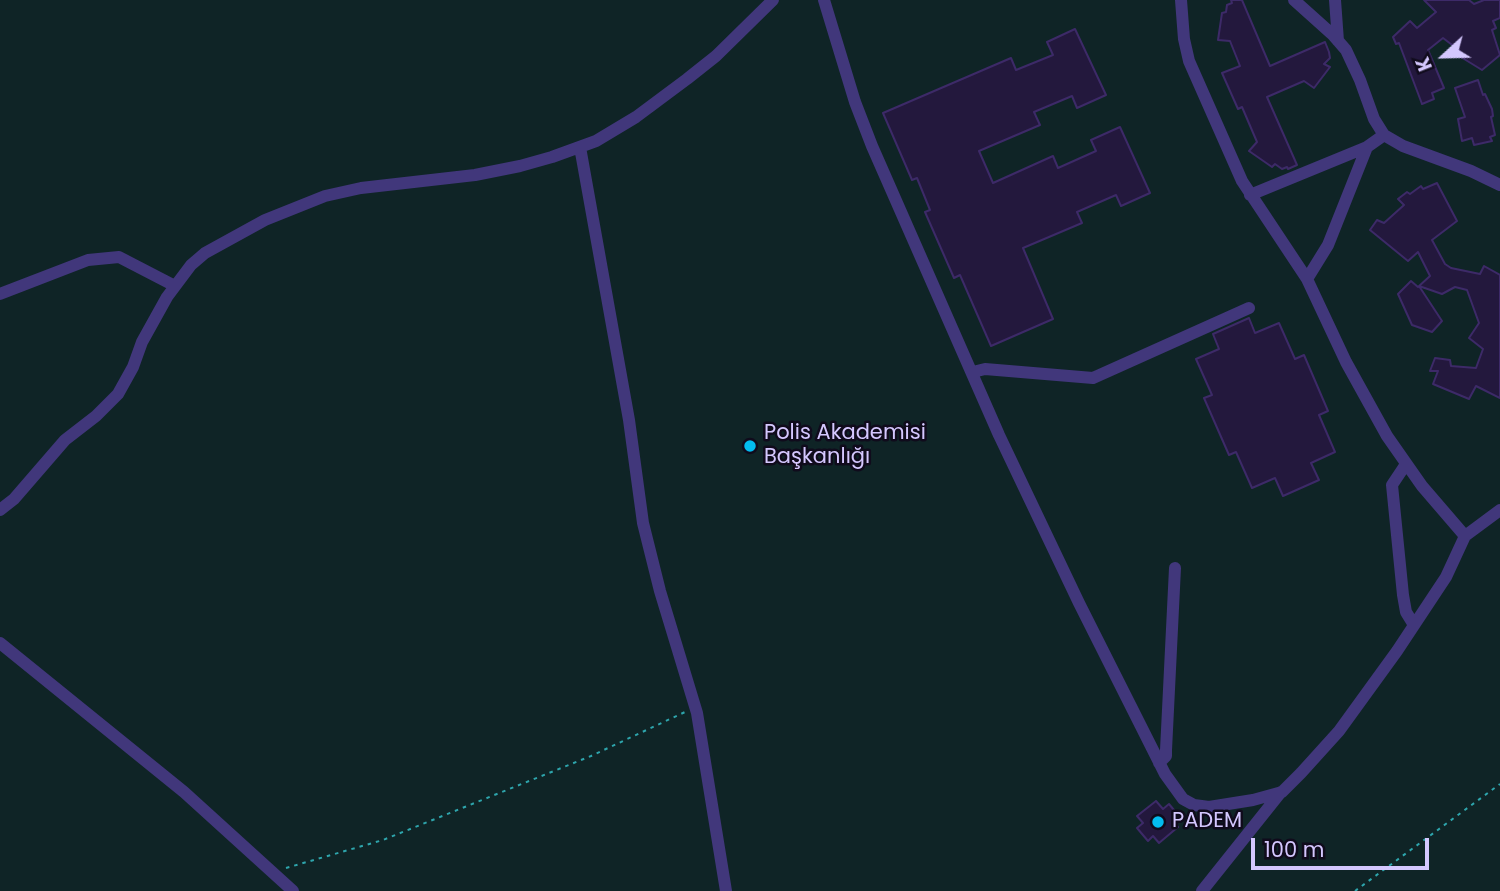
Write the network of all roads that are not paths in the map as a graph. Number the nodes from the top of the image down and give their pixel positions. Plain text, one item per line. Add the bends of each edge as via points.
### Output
1 (773, 0) edge
2 (824, 0) edge
3 (1181, 0) edge
4 (1294, 0) edge
5 (1335, 0) edge
6 (1338, 41) junction
7 (1384, 135) junction
8 (1367, 146) junction
9 (580, 147) junction
10 (1500, 185) edge
11 (1250, 195) junction
12 (1307, 279) junction
13 (175, 286) junction
14 (0, 294) edge
15 (1249, 308) dead end
16 (973, 372) junction
17 (1406, 464) junction
18 (0, 510) edge
19 (1500, 510) edge
20 (1465, 536) junction
21 (1174, 568) dead end
22 (1414, 625) junction
23 (0, 643) edge
24 (1159, 763) junction
25 (1282, 792) junction
26 (293, 891) edge
27 (726, 891) edge
28 (1202, 891) edge

1 - 9 street via 716,56 660,101
2 - 16 street via 872,146
3 - 11 street via 1189,61
4 - 6 street
5 - 6 street
6 - 7 street via 1353,63
7 - 8 street
7 - 10 street
8 - 11 street
8 - 12 street via 1328,245
9 - 13 street via 486,173 325,196 221,242 191,265
9 - 27 street via 643,523 695,707
11 - 12 street
12 - 17 street via 1367,402
13 - 14 street via 119,257 88,260
13 - 18 street via 153,320 118,394 59,446
15 - 16 street via 1093,377
16 - 24 street via 1020,481
17 - 20 street
17 - 22 street via 1392,485 1403,595
19 - 20 street
20 - 22 street via 1446,577
21 - 24 street via 1167,750
22 - 25 street via 1339,731
23 - 26 street via 184,792
24 - 25 street via 1183,799 1194,805 1209,807
25 - 28 street

